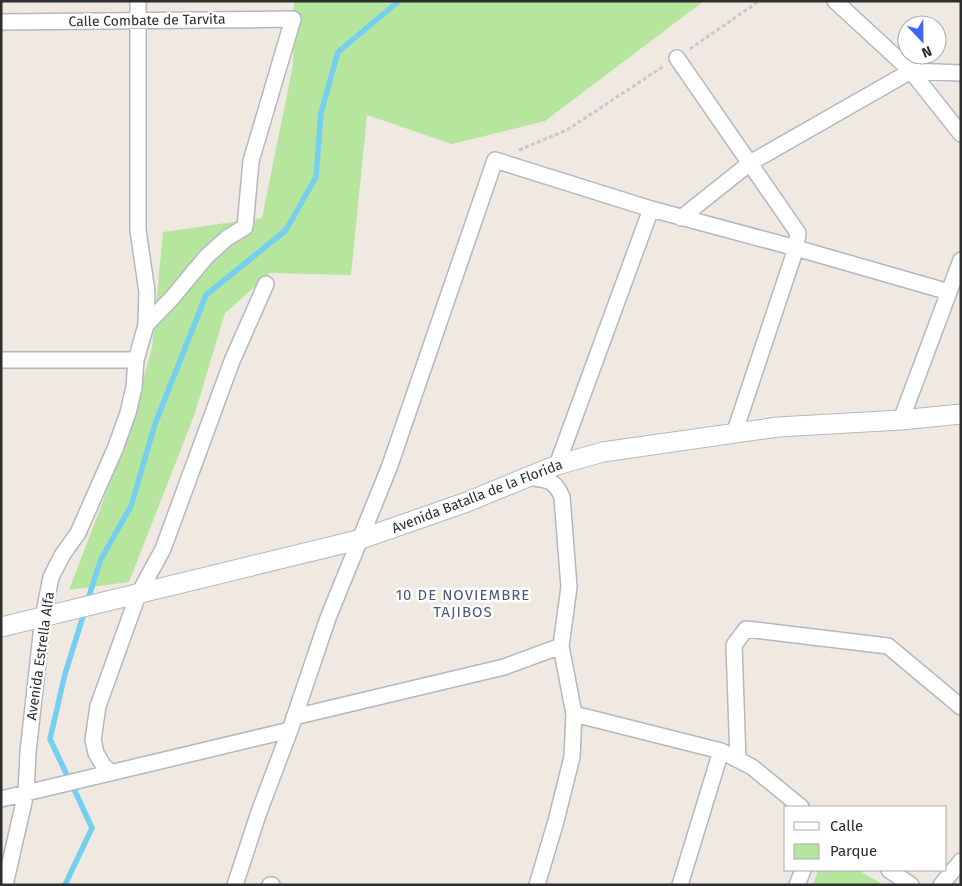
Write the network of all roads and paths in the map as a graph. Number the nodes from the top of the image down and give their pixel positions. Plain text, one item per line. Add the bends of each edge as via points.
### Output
1 (138, 1) edge
2 (759, 1) edge
3 (835, 1) edge
4 (139, 20) junction
5 (1, 22) edge
6 (677, 58) junction
7 (911, 71) junction
8 (961, 72) edge
9 (961, 134) edge
10 (495, 160) junction
11 (750, 163) junction
12 (651, 209) junction
13 (681, 218) junction
14 (796, 248) junction
15 (961, 260) edge
16 (266, 284) dead end
17 (949, 292) junction
18 (146, 325) junction
19 (1, 360) edge
20 (136, 360) junction
21 (961, 414) edge
22 (901, 420) junction
23 (734, 434) junction
24 (557, 465) junction
25 (527, 478) junction
26 (358, 540) junction
27 (138, 595) junction
28 (44, 618) junction
29 (1, 628) edge
30 (560, 646) junction
31 (961, 707) edge
32 (574, 714) junction
33 (292, 724) junction
34 (721, 751) junction
35 (738, 760) junction
36 (111, 772) junction
37 (26, 793) junction
38 (1, 799) edge
39 (800, 806) edge
40 (961, 861) edge
41 (802, 871) edge
42 (890, 871) edge
43 (5, 885) edge
44 (235, 885) edge
45 (537, 885) edge
46 (680, 885) edge
47 (797, 885) edge
48 (911, 885) edge
49 (941, 885) edge

1 - 4 street
2 - 6 path
3 - 7 street
4 - 5 street, Calle Combate de Tarvita
4 - 18 street via 138,230 147,292
4 - 18 street, Calle Combate de Tarvita via 293,19 251,161 245,227 207,256
6 - 10 path via 567,130
6 - 11 street
7 - 8 street
7 - 9 street
7 - 11 street
10 - 12 street
10 - 26 street via 388,468
11 - 13 street
11 - 14 street via 798,233
12 - 13 street
12 - 24 street
13 - 14 street
14 - 17 street
14 - 23 street
15 - 17 street
16 - 27 street via 232,361 163,549
17 - 22 street
18 - 20 street, Avenida Estrella Alfa
19 - 20 street
20 - 28 street, Avenida Estrella Alfa via 128,413 115,450 78,533 51,577
21 - 22 street, Avenida Batalla de la Florida
22 - 23 street, Avenida Batalla de la Florida via 778,427
23 - 24 street, Avenida Batalla de la Florida via 603,452
24 - 25 street, Avenida Batalla de la Florida
25 - 26 street, Avenida Batalla de la Florida
25 - 30 street via 548,480 557,486 562,498 569,587
26 - 27 street, Avenida Batalla de la Florida
26 - 33 street
27 - 28 street, Avenida Batalla de la Florida
27 - 36 street via 98,706 94,726 96,753
28 - 29 street, Avenida Batalla de la Florida
28 - 37 street, Avenida Estrella Alfa
30 - 32 street
30 - 33 street via 504,667
31 - 35 street via 888,646 746,629 734,645
32 - 34 street
32 - 45 street via 572,757
33 - 36 street
33 - 44 street via 258,812
34 - 35 street
34 - 46 street
35 - 39 street via 752,766
36 - 37 street
37 - 38 street
37 - 43 street, Avenida Estrella Alfa
40 - 49 street
41 - 47 street
42 - 48 street

